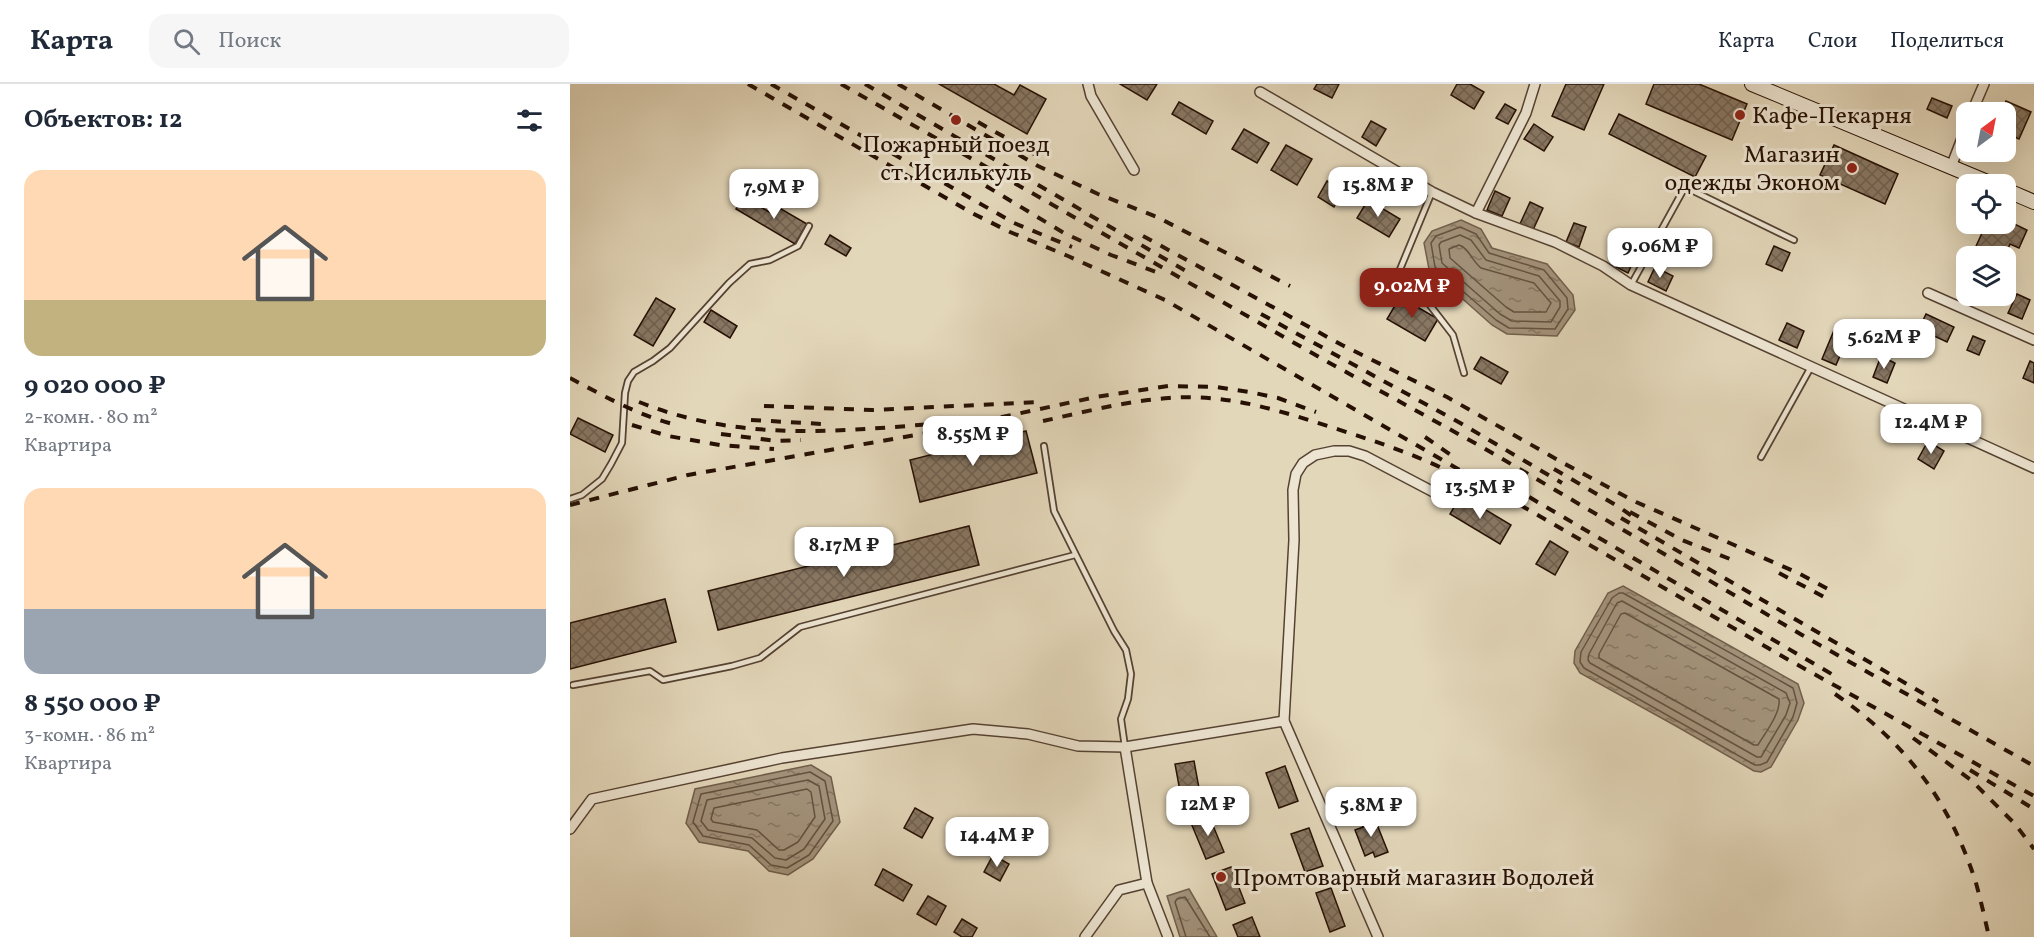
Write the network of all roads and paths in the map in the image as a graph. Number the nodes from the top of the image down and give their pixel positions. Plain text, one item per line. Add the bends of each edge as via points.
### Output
1 (1088, 84) edge
2 (1534, 84) edge
3 (1752, 84) edge
4 (1984, 84) edge
5 (1260, 92) dead end
6 (1976, 102) edge
7 (1956, 154) edge
8 (1951, 167) junction
9 (1134, 170) dead end
10 (1968, 174) edge
11 (1432, 192) junction
12 (2016, 194) edge
13 (2034, 202) edge
14 (1476, 213) junction
15 (809, 226) dead end
16 (1794, 240) dead end
17 (1631, 285) junction
18 (1928, 293) dead end
19 (2034, 340) edge
20 (1810, 367) junction
21 (1464, 373) dead end
22 (1044, 446) dead end
23 (1761, 458) dead end
24 (2034, 468) edge
25 (1443, 497) dead end
26 (570, 499) edge
27 (1075, 555) junction
28 (573, 685) dead end
29 (1284, 721) junction
30 (1125, 747) junction
31 (570, 829) edge
32 (1147, 883) junction
33 (1085, 937) edge
34 (1168, 937) edge
35 (1378, 937) edge

1 - 9 street via 1091,96
2 - 14 street via 1526,113
3 - 8 street
4 - 6 street
5 - 11 street
7 - 8 street
8 - 10 street
11 - 14 street
11 - 21 lane via 1396,279 1429,304 1454,335
12 - 13 street
14 - 17 street via 1555,242 1604,266
15 - 26 lane via 798,246 770,260 750,264 670,348 634,372 625,393 622,443 602,479
16 - 17 lane via 1685,187
17 - 20 street
18 - 19 street
20 - 23 lane
20 - 24 street
22 - 27 lane via 1054,511
25 - 29 street via 1349,451 1315,455 1303,463 1293,490
27 - 28 lane via 800,627 760,658 732,666 663,680 650,671
27 - 30 lane via 1126,650 1131,674 1122,719
29 - 30 street
29 - 35 street
30 - 31 street via 1078,747 1029,734 973,729 782,758 592,799
30 - 32 street
32 - 33 street via 1119,891
32 - 34 street

